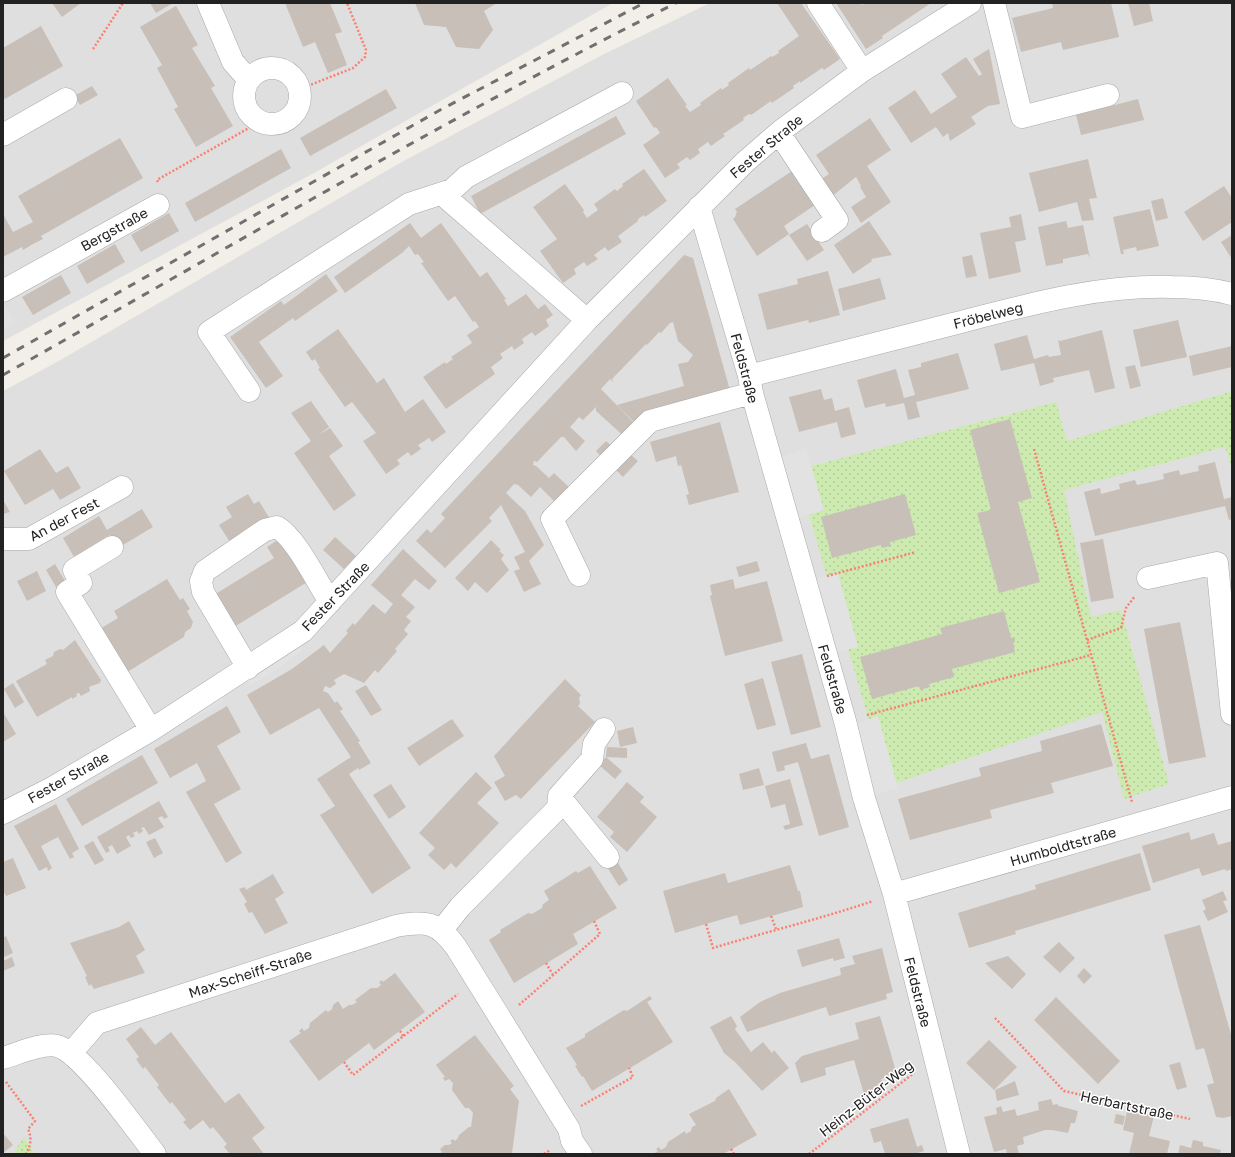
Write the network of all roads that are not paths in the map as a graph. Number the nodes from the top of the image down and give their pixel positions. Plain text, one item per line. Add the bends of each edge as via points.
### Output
1 (208, 3) edge
2 (818, 3) edge
3 (970, 3) edge
4 (994, 3) edge
5 (862, 71) junction
6 (248, 80) junction
7 (622, 93) dead end
8 (1108, 95) dead end
9 (66, 99) dead end
10 (779, 133) junction
11 (3, 135) edge
12 (442, 194) junction
13 (158, 205) road end
14 (699, 207) junction
15 (822, 231) dead end
16 (3, 291) edge
17 (1232, 294) edge
18 (587, 320) junction
19 (750, 385) junction
20 (249, 391) dead end
21 (122, 488) dead end
22 (3, 539) edge
23 (112, 547) dead end
24 (579, 575) dead end
25 (1148, 578) road end
26 (330, 602) junction
27 (248, 668) junction
28 (1232, 714) edge
29 (604, 729) dead end
30 (151, 730) junction
31 (559, 796) junction
32 (1232, 797) edge
33 (3, 813) edge
34 (608, 857) dead end
35 (894, 894) junction
36 (441, 931) junction
37 (71, 1053) junction
38 (3, 1058) edge
39 (155, 1154) edge
40 (581, 1154) edge
41 (959, 1154) edge

1 - 6 street via 232,62
2 - 5 street
3 - 5 street, Fester Straße
4 - 8 street via 1022,117
5 - 10 street, Fester Straße
6 - 6 street via 244,100 254,119 266,124 281,124 298,110 301,102 300,89 294,77 287,71 274,67 263,69
7 - 12 street via 466,177 452,190
9 - 11 street
10 - 14 street, Fester Straße
10 - 15 street via 837,220
12 - 18 street
12 - 20 street via 409,204 209,332
13 - 16 street, Bergstraße
14 - 18 street, Fester Straße
14 - 19 street, Feldstraße
17 - 19 street, Fröbelweg via 1184,287 1141,286 1098,290 1045,300
18 - 26 street, Fester Straße
19 - 24 street, Fröbelweg via 650,421 552,519
19 - 35 street, Feldstraße via 845,721 864,798
21 - 22 street, An der Fest via 29,539
23 - 30 street via 74,570 81,583 67,592
25 - 28 street via 1217,563
26 - 27 street, Fester Straße via 303,631
26 - 27 street via 293,542 277,527 265,530 205,571 201,581 203,592
27 - 30 street, Fester Straße
29 - 31 street via 594,744 592,759
30 - 33 street, Fester Straße via 52,788
31 - 34 street
31 - 36 street via 558,808 460,907
32 - 35 street, Humboldtstraße
35 - 41 street, Feldstraße
36 - 37 street, Max-Scheiff-Straße via 424,922 396,926 97,1023
36 - 40 street, Max-Scheiff-Straße via 456,947 500,1017 562,1117 572,1141
37 - 38 street via 56,1045 46,1045
37 - 39 street via 87,1068

